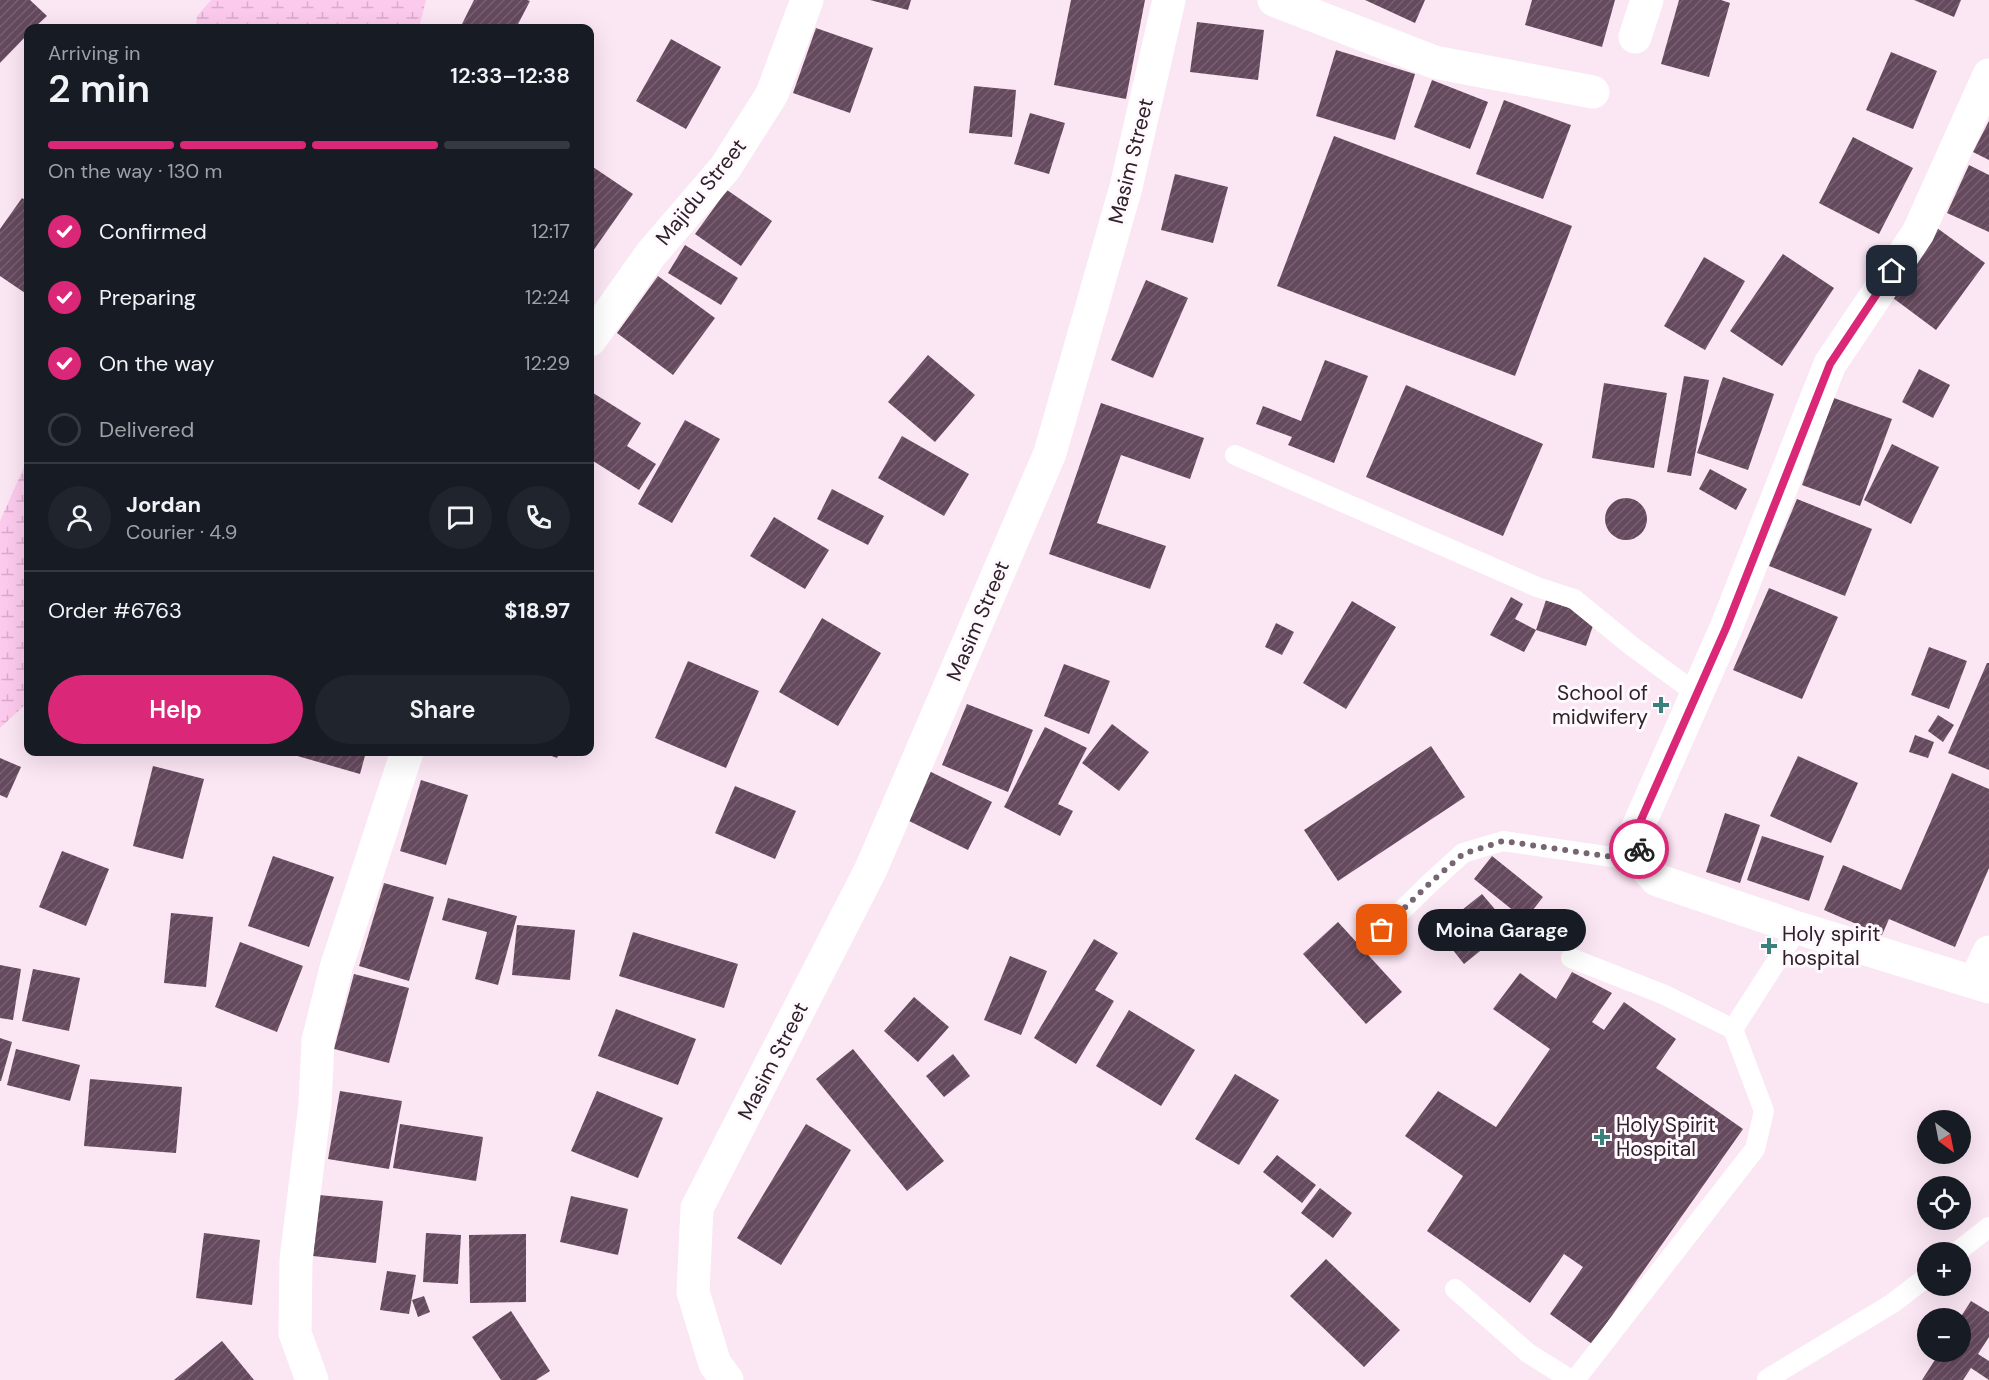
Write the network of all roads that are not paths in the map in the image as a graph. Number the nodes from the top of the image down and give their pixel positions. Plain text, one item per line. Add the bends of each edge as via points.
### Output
1 (807, 0) edge
2 (1169, 0) edge
3 (1274, 0) edge
4 (1647, 0) edge
5 (1635, 37) dead end
6 (1989, 75) edge
7 (1593, 92) dead end
8 (594, 334) edge
9 (1235, 455) dead end
10 (1697, 694) junction
11 (406, 756) edge
12 (1640, 861) junction
13 (1798, 928) junction
14 (1382, 930) dead end
15 (1989, 952) edge
16 (1571, 958) dead end
17 (1982, 985) edge
18 (1733, 1029) junction
19 (1989, 1227) edge
20 (1970, 1242) edge
21 (1917, 1284) edge
22 (1455, 1289) dead end
23 (1767, 1379) edge
24 (312, 1380) edge
25 (727, 1380) edge
26 (1573, 1380) edge

1 - 8 street, Majidu Street via 772,94 725,168 651,254
2 - 25 street, Masim Street via 1126,187 1050,453 871,869 697,1208 693,1292 716,1364
3 - 7 street via 1434,62
4 - 5 street
6 - 10 street via 1918,233 1830,364
9 - 10 lane via 1574,599
10 - 12 street via 1637,829
11 - 24 street via 336,968 318,1041 315,1105 296,1260 296,1333
12 - 13 street via 1657,880
12 - 14 lane via 1503,841 1463,854
13 - 17 street
13 - 18 lane
15 - 17 street
16 - 18 lane via 1665,995
18 - 26 lane via 1764,1111 1755,1149
19 - 20 lane
21 - 23 lane
22 - 26 lane via 1528,1353

